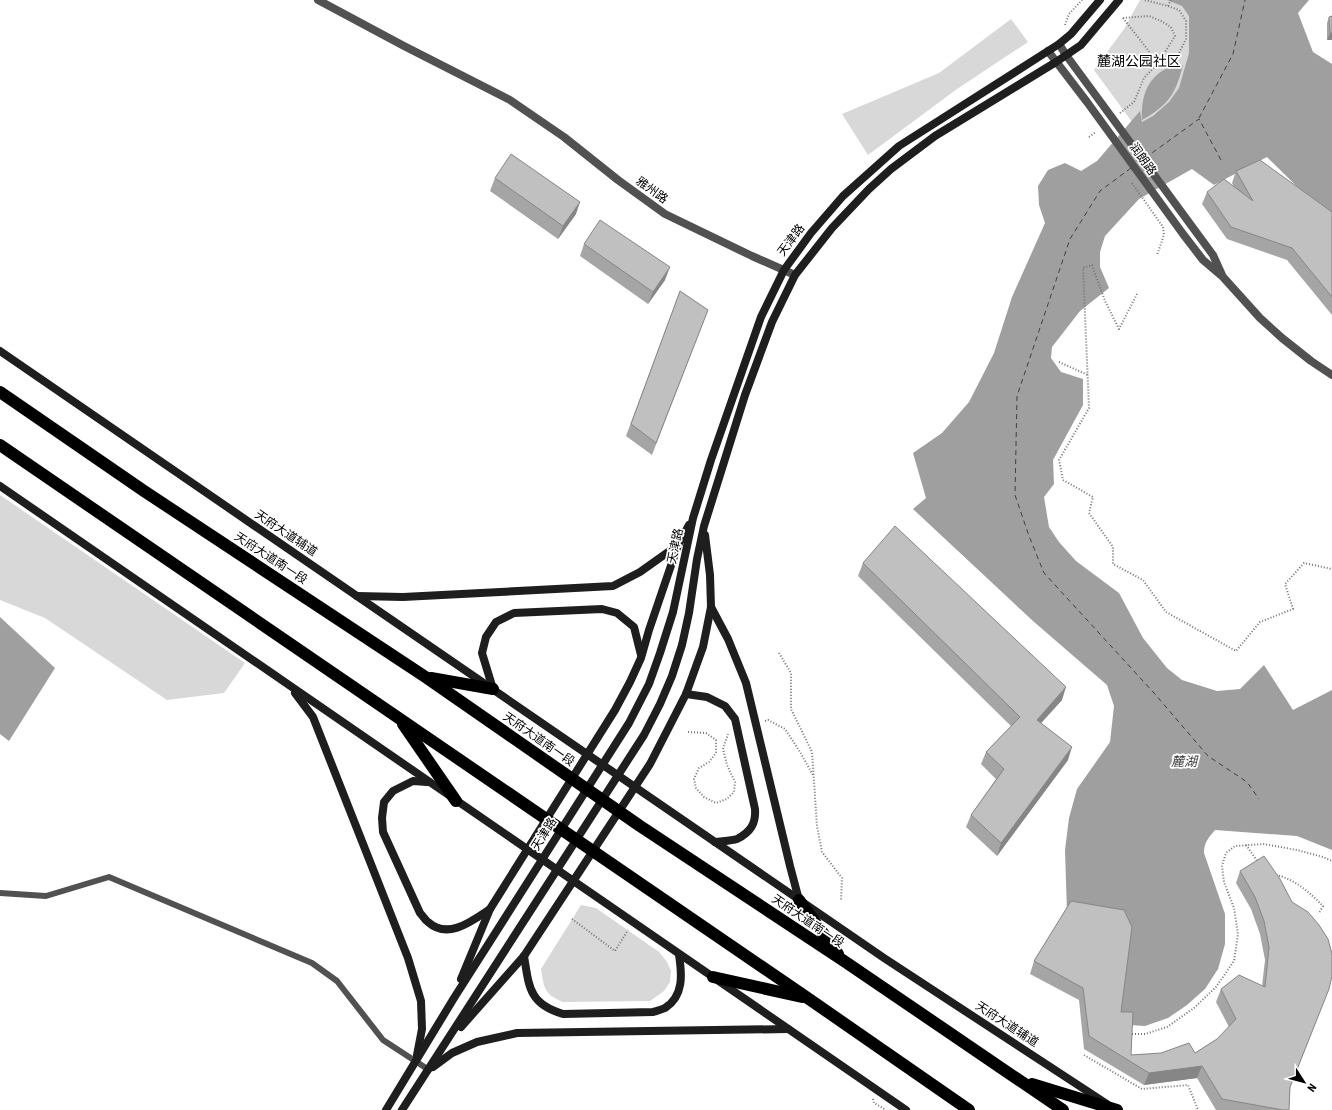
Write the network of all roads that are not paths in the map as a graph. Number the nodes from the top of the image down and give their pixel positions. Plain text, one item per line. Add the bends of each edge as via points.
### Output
1 (318, 0) edge
2 (1100, 0) edge
3 (1119, 0) edge
4 (1059, 44) junction
5 (1048, 51) junction
6 (1066, 56) junction
7 (1056, 62) junction
8 (784, 270) junction
9 (795, 275) junction
10 (1223, 277) junction
11 (0, 351) edge
12 (1332, 375) edge
13 (0, 392) edge
14 (0, 445) edge
15 (0, 486) edge
16 (693, 518) junction
17 (704, 526) junction
18 (678, 545) junction
19 (357, 596) junction
20 (711, 607) junction
21 (641, 658) junction
22 (427, 678) junction
23 (289, 686) junction
24 (493, 689) junction
25 (686, 694) junction
26 (399, 719) junction
27 (429, 782) junction
28 (456, 801) junction
29 (715, 842) junction
30 (0, 893) edge
31 (799, 900) junction
32 (490, 909) junction
33 (679, 955) junction
34 (524, 956) junction
35 (844, 962) junction
36 (713, 977) junction
37 (454, 998) junction
38 (809, 999) junction
39 (788, 1029) junction
40 (444, 1046) junction
41 (416, 1062) junction
42 (429, 1070) junction
43 (1020, 1081) junction
44 (386, 1110) edge
45 (402, 1110) edge
46 (906, 1110) edge
47 (969, 1110) edge
48 (1063, 1110) edge
49 (1117, 1110) edge

1 - 8 street, 雅州路 via 510,100 564,137 665,214
2 - 4 street, 天津路
3 - 6 street, 天津路 via 1081,45
4 - 5 street, 天津路
4 - 6 street, 润朗路
5 - 7 street, 润朗路
5 - 8 street, 天津路 via 899,146 843,196
6 - 7 street, 天津路
6 - 10 street, 润朗路 via 1213,255
7 - 9 street, 天津路 via 935,136 891,169 836,223
7 - 10 street, 润朗路 via 1203,260
8 - 9 street, 雅州路
8 - 16 street, 天津路 via 761,317
9 - 17 street, 天津路 via 772,322 745,395
10 - 12 street, 润朗路 via 1282,338
11 - 19 street, 天府大道辅道
13 - 22 highway, 天府大道南一段 via 144,491
14 - 26 highway
15 - 23 street
16 - 18 street
16 - 37 street, 天津路 via 673,612 649,684 624,730
17 - 20 street
17 - 40 street, 天津路 via 682,646 660,704 644,735
18 - 19 street via 640,572 613,586 403,597
18 - 21 street
19 - 24 street, 天府大道辅道
20 - 25 street via 703,647
20 - 31 street via 728,638 746,683
21 - 24 street via 634,627 617,613 602,609 514,613 496,622 486,637 482,653
21 - 32 street via 615,710
22 - 24 highway
22 - 35 highway, 天府大道南一段 via 543,760
23 - 27 street
23 - 41 street via 313,717 408,958 421,1001 422,1029
24 - 29 street, 天府大道辅道
25 - 29 street via 706,696 725,706 735,719 755,809 756,819 750,829 737,839
25 - 34 street via 650,764
26 - 28 highway
26 - 38 highway
27 - 28 street
27 - 32 street via 413,781 393,791 384,802 382,818 383,832 420,913 429,923 440,929 454,929
28 - 33 street
29 - 31 street, 天府大道辅道
30 - 41 lane via 46,896 109,877 312,963 337,981 383,1040
31 - 35 highway
31 - 49 street, 天府大道辅道
32 - 37 street
33 - 34 street via 681,984 676,996 665,1007 653,1012 563,1014 540,1004 533,995 528,984
33 - 36 street
34 - 40 street
35 - 43 highway, 天府大道南一段
36 - 38 highway
36 - 39 street
37 - 41 street, 天津路
38 - 47 highway
39 - 42 street via 517,1033 477,1042 452,1053
39 - 46 street
40 - 42 street, 天津路
41 - 42 lane
41 - 44 street, 天津路
42 - 45 street, 天津路
43 - 48 highway, 天府大道南一段
43 - 49 highway

